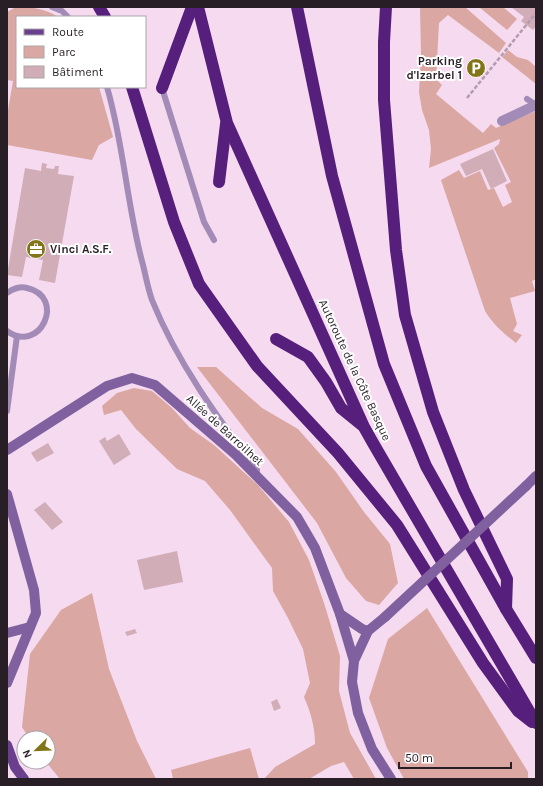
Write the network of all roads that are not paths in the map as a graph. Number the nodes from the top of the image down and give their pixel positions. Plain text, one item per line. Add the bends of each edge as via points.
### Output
1 (52, 7) edge
2 (99, 7) edge
3 (192, 7) edge
4 (198, 7) edge
5 (297, 7) edge
6 (386, 7) edge
7 (67, 16) edge
8 (104, 16) edge
9 (107, 88) edge
10 (132, 88) edge
11 (162, 88) joint
12 (527, 100) dead end
13 (536, 105) edge
14 (502, 121) dead end
15 (227, 123) junction
16 (219, 182) dead end
17 (214, 240) dead end
18 (7, 293) edge
19 (7, 331) edge
20 (17, 336) junction
21 (276, 340) dead end
22 (7, 411) edge
23 (364, 427) junction
24 (7, 450) edge
25 (536, 476) edge
26 (274, 493) junction
27 (7, 494) edge
28 (506, 610) junction
29 (340, 614) junction
30 (30, 627) junction
31 (368, 631) junction
32 (7, 633) edge
33 (536, 658) edge
34 (354, 660) junction
35 (7, 683) edge
36 (536, 724) edge
37 (7, 745) edge
38 (24, 779) edge
39 (391, 779) edge

1 - 7 lane
2 - 8 highway
3 - 11 highway
4 - 15 highway, Autoroute de la Côte Basque
5 - 28 highway via 332,176 384,364 426,466
6 - 28 highway via 384,100 396,250 405,315 433,412 464,490 507,579
9 - 26 lane via 136,239 152,299 178,355 208,402
10 - 36 highway via 174,222 199,284 257,366 338,453 397,525 483,663 518,711
11 - 17 lane via 204,222
12 - 13 lane
13 - 14 street
15 - 16 highway
15 - 23 highway, Autoroute de la Côte Basque
18 - 20 lane via 12,289 24,287 32,289 47,306 46,320 42,328 31,335
19 - 20 lane
20 - 22 lane
21 - 23 highway via 308,357 341,408
23 - 36 highway, Autoroute de la Côte Basque
24 - 26 street, Allée de Barroilhet via 107,386 132,378 155,385 236,455
25 - 31 street, bridge
26 - 29 street, Allée de Barroilhet via 297,517 315,548
27 - 30 street via 34,590 36,613
28 - 33 highway
29 - 31 street
29 - 34 street, Allée de Barroilhet
30 - 32 street
30 - 35 street
31 - 34 street
34 - 39 street via 352,682 358,713 372,749
37 - 38 main road via 15,767

